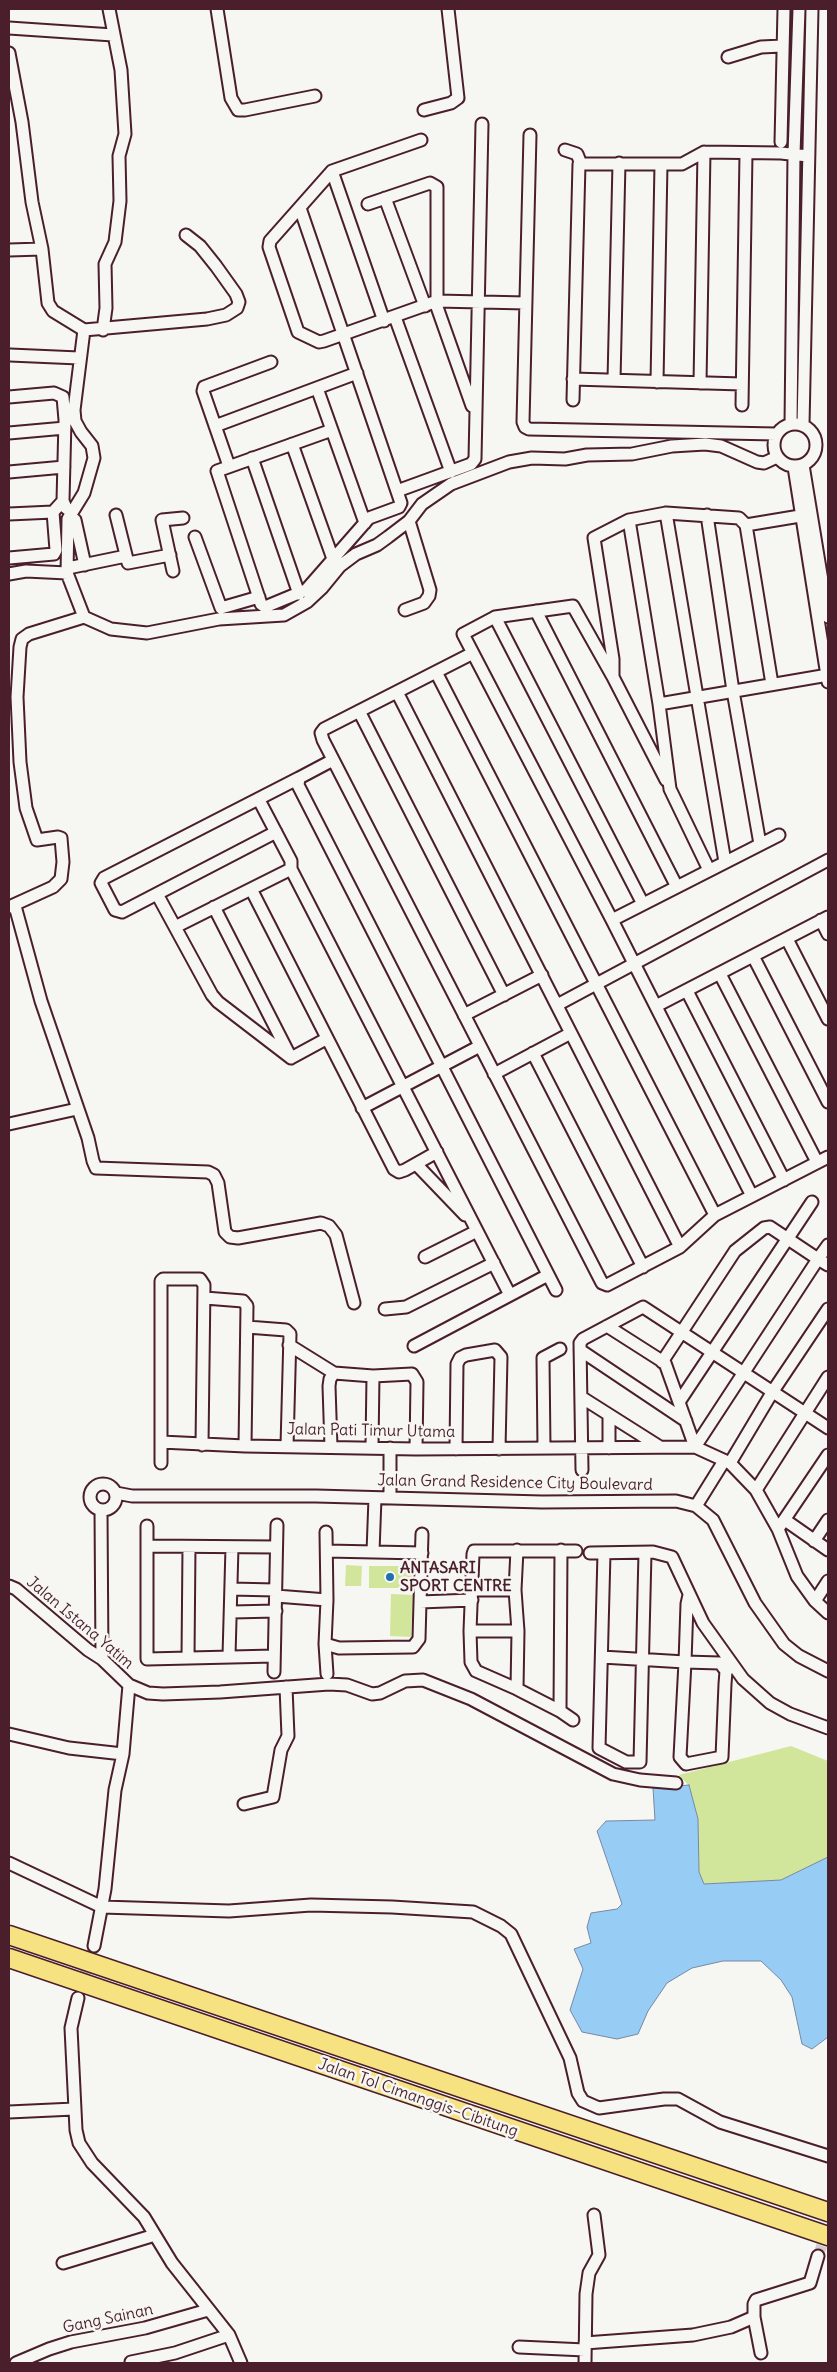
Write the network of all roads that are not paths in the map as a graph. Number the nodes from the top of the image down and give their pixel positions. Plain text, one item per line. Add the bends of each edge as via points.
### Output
1 (109, 9) edge
2 (217, 9) edge
3 (448, 9) edge
4 (784, 9) edge
5 (799, 9) edge
6 (812, 9) edge
7 (9, 28) edge
8 (113, 35) junction
9 (782, 46) junction
10 (9, 53) edge
11 (728, 57) dead end
12 (12, 81) edge
13 (316, 96) dead end
14 (424, 110) dead end
15 (482, 124) dead end
16 (530, 135) dead end
17 (421, 140) dead end
18 (780, 142) dead end
19 (565, 150) dead end
20 (704, 152) junction
21 (746, 154) junction
22 (794, 154) junction
23 (808, 156) junction
24 (619, 163) junction
25 (580, 164) junction
26 (661, 164) junction
27 (332, 171) junction
28 (385, 198) junction
29 (368, 204) dead end
30 (300, 208) junction
31 (186, 235) dead end
32 (42, 249) junction
33 (9, 250) edge
34 (437, 302) junction
35 (479, 302) junction
36 (526, 303) junction
37 (425, 306) junction
38 (390, 318) junction
39 (84, 330) junction
40 (103, 330) junction
41 (344, 335) junction
42 (10, 355) edge
43 (79, 358) junction
44 (271, 362) dead end
45 (357, 373) junction
46 (573, 379) junction
47 (614, 380) junction
48 (657, 382) junction
49 (700, 383) junction
50 (742, 384) junction
51 (317, 388) junction
52 (9, 397) edge
53 (573, 400) dead end
54 (742, 405) dead end
55 (475, 413) junction
56 (791, 424) junction
57 (803, 425) junction
58 (215, 426) junction
59 (65, 428) junction
60 (332, 430) junction
61 (9, 433) edge
62 (776, 434) junction
63 (828, 438) edge
64 (816, 441) junction
65 (292, 444) junction
66 (777, 457) junction
67 (252, 458) junction
68 (229, 466) junction
69 (798, 466) junction
70 (64, 467) junction
71 (9, 472) edge
72 (450, 472) junction
73 (397, 491) junction
74 (63, 501) junction
75 (53, 512) junction
76 (666, 513) junction
77 (9, 514) edge
78 (116, 515) dead end
79 (706, 515) junction
80 (73, 516) junction
81 (800, 516) junction
82 (183, 518) dead end
83 (628, 520) junction
84 (409, 521) junction
85 (365, 522) junction
86 (746, 525) junction
87 (195, 537) dead end
88 (170, 554) junction
89 (126, 556) junction
90 (9, 558) edge
91 (333, 559) junction
92 (85, 565) junction
93 (67, 570) junction
94 (173, 571) dead end
95 (9, 574) edge
96 (299, 594) junction
97 (259, 596) junction
98 (405, 610) dead end
99 (536, 610) junction
100 (84, 617) junction
101 (495, 617) junction
102 (828, 617) edge
103 (472, 654) junction
104 (436, 672) junction
105 (613, 677) junction
106 (828, 677) edge
107 (772, 684) junction
108 (733, 691) junction
109 (397, 692) junction
110 (696, 697) junction
111 (660, 704) junction
112 (359, 711) junction
113 (333, 760) junction
114 (299, 778) junction
115 (670, 789) junction
116 (259, 800) junction
117 (276, 832) junction
118 (779, 835) dead end
119 (760, 844) junction
120 (828, 860) edge
121 (725, 862) junction
122 (291, 869) junction
123 (709, 870) junction
124 (677, 887) junction
125 (251, 889) junction
126 (156, 894) junction
127 (643, 904) junction
128 (12, 906) edge
129 (214, 907) junction
130 (825, 919) edge
131 (612, 920) junction
132 (176, 927) junction
133 (828, 934) edge
134 (787, 939) junction
135 (753, 956) junction
136 (635, 964) junction
137 (720, 974) junction
138 (542, 975) junction
139 (596, 984) junction
140 (687, 991) junction
141 (504, 995) junction
142 (557, 1005) junction
143 (656, 1006) junction
144 (464, 1015) junction
145 (828, 1019) edge
146 (571, 1033) junction
147 (326, 1039) junction
148 (480, 1046) junction
149 (533, 1053) junction
150 (291, 1058) junction
151 (441, 1066) junction
152 (494, 1074) junction
153 (403, 1086) junction
154 (828, 1102) edge
155 (362, 1108) junction
156 (77, 1109) junction
157 (9, 1124) edge
158 (437, 1152) junction
159 (828, 1157) edge
160 (817, 1162) junction
161 (416, 1164) junction
162 (784, 1180) junction
163 (752, 1196) junction
164 (812, 1202) dead end
165 (715, 1215) junction
166 (475, 1226) junction
167 (788, 1238) junction
168 (828, 1245) edge
169 (680, 1247) junction
170 (425, 1257) dead end
171 (823, 1262) edge
172 (494, 1263) junction
173 (643, 1267) junction
174 (548, 1276) junction
175 (556, 1290) dead end
176 (510, 1295) junction
177 (205, 1298) junction
178 (354, 1304) dead end
179 (385, 1308) dead end
180 (828, 1309) edge
181 (607, 1326) junction
182 (247, 1327) junction
183 (682, 1332) junction
184 (289, 1345) junction
185 (414, 1346) dead end
186 (560, 1349) dead end
187 (580, 1350) junction
188 (712, 1352) junction
189 (662, 1362) junction
190 (744, 1372) junction
191 (334, 1374) junction
192 (373, 1376) junction
193 (828, 1377) edge
194 (773, 1391) junction
195 (581, 1397) junction
196 (679, 1402) junction
197 (805, 1413) junction
198 (609, 1415) junction
199 (686, 1421) junction
200 (828, 1428) edge
201 (161, 1442) junction
202 (202, 1445) junction
203 (245, 1446) junction
204 (287, 1446) junction
205 (372, 1446) junction
206 (331, 1447) junction
207 (695, 1447) junction
208 (390, 1448) junction
209 (416, 1448) junction
210 (456, 1448) junction
211 (544, 1448) junction
212 (581, 1448) junction
213 (609, 1448) junction
214 (661, 1448) junction
215 (499, 1449) junction
216 (828, 1455) edge
217 (161, 1462) dead end
218 (727, 1462) junction
219 (582, 1470) dead end
220 (756, 1490) junction
221 (116, 1493) junction
222 (376, 1498) junction
223 (390, 1498) junction
224 (696, 1506) junction
225 (101, 1510) junction
226 (828, 1520) edge
227 (277, 1525) dead end
228 (782, 1525) junction
229 (148, 1526) dead end
230 (326, 1532) dead end
231 (422, 1534) dead end
232 (814, 1541) junction
233 (149, 1546) junction
234 (189, 1547) junction
235 (232, 1547) junction
236 (276, 1547) junction
237 (516, 1550) junction
238 (561, 1550) junction
239 (828, 1550) edge
240 (327, 1551) junction
241 (576, 1551) dead end
242 (373, 1552) junction
243 (645, 1552) junction
244 (422, 1553) junction
245 (590, 1553) dead end
246 (604, 1553) junction
247 (828, 1581) edge
248 (9, 1586) edge
249 (231, 1589) junction
250 (515, 1590) junction
251 (275, 1593) junction
252 (690, 1594) junction
253 (472, 1595) junction
254 (327, 1600) junction
255 (815, 1601) junction
256 (420, 1602) junction
257 (276, 1611) junction
258 (232, 1612) junction
259 (828, 1613) edge
260 (470, 1630) junction
261 (518, 1631) junction
262 (325, 1644) junction
263 (229, 1656) junction
264 (274, 1656) junction
265 (602, 1657) junction
266 (188, 1658) junction
267 (102, 1659) junction
268 (643, 1660) junction
269 (686, 1662) junction
270 (729, 1668) junction
271 (828, 1671) edge
272 (274, 1672) dead end
273 (327, 1674) dead end
274 (129, 1685) junction
275 (286, 1688) junction
276 (517, 1689) junction
277 (560, 1711) junction
278 (573, 1720) dead end
279 (828, 1728) edge
280 (9, 1734) edge
281 (123, 1754) junction
282 (676, 1783) dead end
283 (244, 1804) dead end
284 (9, 1863) edge
285 (102, 1907) junction
286 (9, 1935) edge
287 (94, 1946) tunnel mouth
288 (9, 1958) edge
289 (78, 1998) tunnel mouth
290 (74, 2110) junction
291 (9, 2112) edge
292 (828, 2156) edge
293 (828, 2212) edge
294 (594, 2215) dead end
295 (156, 2235) junction
296 (828, 2236) edge
297 (818, 2256) tunnel mouth
298 (63, 2263) dead end
299 (208, 2310) junction
300 (754, 2317) junction
301 (229, 2335) junction
302 (585, 2346) junction
303 (519, 2347) dead end
304 (761, 2353) dead end
305 (131, 2362) dead end
306 (16, 2363) edge
307 (241, 2363) edge
308 (585, 2363) edge

1 - 8 street
2 - 13 street via 232,98 238,110
3 - 14 street via 458,98
4 - 9 street
5 - 22 street
6 - 23 street
7 - 8 street
8 - 40 street via 122,70 126,134 119,156 120,201 115,242 105,264
9 - 11 street via 761,47
9 - 18 street
10 - 12 street
12 - 32 street
15 - 35 street
16 - 36 street
17 - 27 street
19 - 25 street via 577,154
20 - 21 street
20 - 26 street via 685,164
20 - 49 street
21 - 22 street
21 - 50 street
22 - 23 street
22 - 56 street
23 - 57 street
24 - 25 street
24 - 26 street
24 - 47 street
25 - 46 street
26 - 48 street
27 - 30 street
27 - 38 street
28 - 29 street
28 - 34 street via 430,183 437,187
28 - 37 street
30 - 41 street
30 - 41 street via 269,244 290,309 302,335 319,342
31 - 40 street via 200,246 236,294 237,308 226,315 207,319
32 - 33 street
32 - 39 street via 48,304
34 - 35 street
34 - 37 street
34 - 55 street
35 - 36 street
35 - 55 street
36 - 62 street via 523,422 526,428
37 - 38 street
38 - 41 street
38 - 72 street
39 - 40 street
39 - 43 street
41 - 45 street
42 - 43 street
43 - 80 street via 75,421 92,446 94,458 84,493
44 - 58 street via 204,387
45 - 51 street
45 - 73 street
46 - 47 street
46 - 53 street
47 - 48 street
48 - 49 street
49 - 50 street
50 - 54 street
51 - 58 street
51 - 60 street
52 - 59 street via 59,394 63,398
55 - 72 street via 475,459 471,464
56 - 57 street
56 - 62 street
57 - 64 street via 812,432
58 - 68 street
59 - 61 street
59 - 70 street
60 - 65 street
60 - 85 street
62 - 66 street via 774,446
63 - 64 street
64 - 69 street via 816,451 811,460
65 - 67 street
65 - 91 street
66 - 69 street via 784,464
66 - 84 street via 764,463 757,462 721,446 705,444 632,454 532,458 509,462 451,484 422,504
67 - 68 street
67 - 96 street
68 - 97 street via 216,473
69 - 81 street
69 - 102 street
70 - 71 street
70 - 74 street
72 - 73 street
73 - 85 street via 401,505
74 - 75 street
74 - 80 street
75 - 77 street
75 - 90 street via 54,554
76 - 79 street
76 - 83 street
76 - 110 street
78 - 89 street
79 - 86 street via 740,518
79 - 108 street
80 - 92 street
80 - 93 street via 68,519
81 - 86 street
81 - 106 street
82 - 88 street via 162,520
83 - 105 street via 594,540
83 - 111 street
84 - 98 street via 430,590 424,603
84 - 100 street via 378,545 356,554 340,566 307,602 284,615 219,619 147,633 111,629
85 - 91 street
86 - 107 street
87 - 97 street via 221,608
88 - 89 street via 128,563
88 - 94 street
89 - 92 street
91 - 96 street
92 - 93 street
93 - 95 street
93 - 100 street
96 - 97 street via 265,607
99 - 101 street
99 - 105 street via 575,607
99 - 124 street
100 - 128 street via 22,639 18,715 26,808 37,840 60,838 63,862 61,878 53,888
101 - 103 street via 462,634
101 - 127 street
103 - 104 street
103 - 131 street
104 - 109 street
104 - 139 street
105 - 115 street
106 - 107 street
107 - 108 street
108 - 110 street
108 - 119 street
109 - 112 street
109 - 138 street
110 - 111 street
110 - 121 street
111 - 115 street
112 - 113 street via 321,733
112 - 141 street
113 - 114 street
113 - 144 street
114 - 116 street
114 - 151 street via 298,785
115 - 123 street
116 - 117 street
116 - 126 street via 102,880 118,913
117 - 122 street via 291,861
117 - 126 street
118 - 119 street
119 - 121 street
120 - 136 street
121 - 123 street
122 - 125 street
122 - 153 street
123 - 124 street
124 - 127 street
125 - 129 street
125 - 147 street
126 - 132 street
127 - 131 street
128 - 156 street
129 - 132 street
129 - 150 street
130 - 133 street
130 - 134 street
131 - 136 street
132 - 150 street via 218,1002
134 - 135 street
134 - 145 street
135 - 137 street
135 - 154 street
136 - 139 street
136 - 143 street
137 - 140 street
137 - 160 street
138 - 141 street
138 - 142 street
139 - 142 street
139 - 165 street
140 - 143 street
140 - 162 street
141 - 144 street
142 - 146 street
143 - 163 street
144 - 148 street
146 - 149 street
146 - 169 street
147 - 150 street
147 - 155 street
148 - 151 street
148 - 152 street
149 - 152 street
149 - 173 street
151 - 153 street
151 - 174 street
152 - 173 street via 602,1283 607,1285
153 - 155 street
153 - 158 street
155 - 161 street via 394,1169 398,1172
156 - 157 street
156 - 178 street via 96,1168 208,1172 214,1175 225,1232 230,1237 321,1223 329,1226 336,1235
158 - 161 street
158 - 166 street
159 - 160 street
160 - 162 street
161 - 166 street
162 - 163 street
163 - 165 street
164 - 167 street
165 - 169 street
166 - 170 street
166 - 172 street
167 - 171 street
167 - 183 street via 767,1226 741,1244
167 - 188 street
168 - 171 street
169 - 173 street
171 - 190 street
172 - 176 street
172 - 179 street via 406,1307
174 - 175 street
174 - 176 street
176 - 185 street
177 - 182 street via 243,1301 247,1306
177 - 201 street via 200,1279 167,1278 161,1282
177 - 202 street
180 - 194 street
181 - 183 street via 643,1307
181 - 187 street via 581,1340
181 - 189 street
182 - 184 street via 286,1330 290,1334
182 - 203 street
183 - 188 street
183 - 189 street
184 - 191 street
184 - 204 street
186 - 211 street via 543,1358
187 - 195 street
187 - 199 street
188 - 190 street
188 - 196 street
189 - 196 street via 668,1367
190 - 194 street
190 - 207 street
191 - 192 street
191 - 206 street via 329,1386
192 - 205 street
192 - 209 street via 412,1374 416,1377
193 - 197 street
194 - 197 street
194 - 218 street
195 - 198 street
195 - 212 street
196 - 199 street
197 - 200 street
197 - 220 street
198 - 213 street
198 - 214 street
199 - 207 street
201 - 202 street, Jalan Pati Timur Utama
201 - 217 street
202 - 203 street, Jalan Pati Timur Utama
203 - 204 street, Jalan Pati Timur Utama
204 - 206 street, Jalan Pati Timur Utama
205 - 206 street, Jalan Pati Timur Utama
205 - 208 street, Jalan Pati Timur Utama
207 - 214 street, Jalan Pati Timur Utama
207 - 218 street
208 - 209 street, Jalan Pati Timur Utama
208 - 223 street
209 - 210 street, Jalan Pati Timur Utama
210 - 215 street, Jalan Pati Timur Utama
210 - 215 street via 457,1364 460,1358 495,1350 501,1357
211 - 212 street, Jalan Pati Timur Utama
211 - 215 street, Jalan Pati Timur Utama
212 - 213 street, Jalan Pati Timur Utama
212 - 219 street
213 - 214 street, Jalan Pati Timur Utama
216 - 228 street
218 - 220 street
218 - 224 street
220 - 228 street
221 - 222 street, Jalan Grand Residence City Boulevard via 132,1496
221 - 225 street via 114,1503
221 - 225 street, Jalan Grand Residence City Boulevard via 105,1483 91,1490 90,1500
222 - 223 street, Jalan Grand Residence City Boulevard
222 - 242 street
223 - 224 street, Jalan Grand Residence City Boulevard via 676,1501
224 - 271 street via 713,1520 755,1603 784,1644
225 - 267 street, Jalan Grand Residence City Boulevard
226 - 232 street
227 - 236 street
228 - 232 street
228 - 255 street via 797,1576
229 - 233 street
230 - 240 street
231 - 244 street
232 - 239 street
233 - 234 street
233 - 266 street via 147,1659
234 - 235 street
234 - 266 street
235 - 236 street
235 - 249 street
236 - 251 street
237 - 238 street
237 - 250 street
237 - 253 street via 474,1551
238 - 241 street
238 - 277 street
240 - 242 street
240 - 254 street
242 - 244 street
243 - 246 street
243 - 252 street via 672,1557
243 - 268 street
244 - 256 street
245 - 246 street
246 - 265 street
247 - 255 street
248 - 267 street, Jalan Istana Yatim
249 - 251 street
249 - 258 street
250 - 253 street
250 - 261 street
251 - 254 street
251 - 257 street
252 - 269 street via 686,1604
252 - 270 street
253 - 256 street
253 - 260 street
254 - 262 street
255 - 259 street
256 - 262 street via 419,1639 413,1647 339,1648
257 - 258 street
257 - 264 street
258 - 263 street
260 - 261 street
260 - 276 street via 476,1671
261 - 276 street
262 - 273 street
263 - 264 street
263 - 266 street
264 - 272 street
265 - 268 street
265 - 268 street via 599,1748 626,1762 640,1762
267 - 274 street, Jalan Istana Yatim
268 - 269 street
269 - 270 street via 720,1663
269 - 270 street via 680,1757 686,1764 722,1757
270 - 279 street via 770,1703
274 - 275 street via 148,1693 163,1694
274 - 281 street
275 - 282 street via 310,1684 347,1685 372,1694 405,1681 423,1680 471,1699 614,1774 630,1779
275 - 283 street via 289,1731 281,1750 273,1798
276 - 277 street
277 - 278 street
280 - 281 street via 68,1748
281 - 285 street via 115,1790
284 - 285 street
285 - 287 street
285 - 292 street via 212,1911 311,1905 473,1912 511,1934 570,2058 578,2094 583,2101 605,2108 648,2100 678,2099 720,2122
286 - 293 highway, Jalan Tol Cimanggis–Cibitung
288 - 296 highway, Jalan Tol Cimanggis–Cibitung
289 - 290 street via 72,2028
290 - 291 street
290 - 295 street via 76,2130 84,2152 132,2203
294 - 302 street via 599,2255 589,2273
295 - 298 street
295 - 299 street via 172,2264
297 - 300 street via 810,2283 758,2298 754,2304
299 - 301 street
299 - 306 street, Gang Sainan via 145,2328 71,2342
300 - 302 street via 693,2336
300 - 304 street
301 - 305 street via 175,2353
301 - 307 street
302 - 303 street
302 - 308 street

